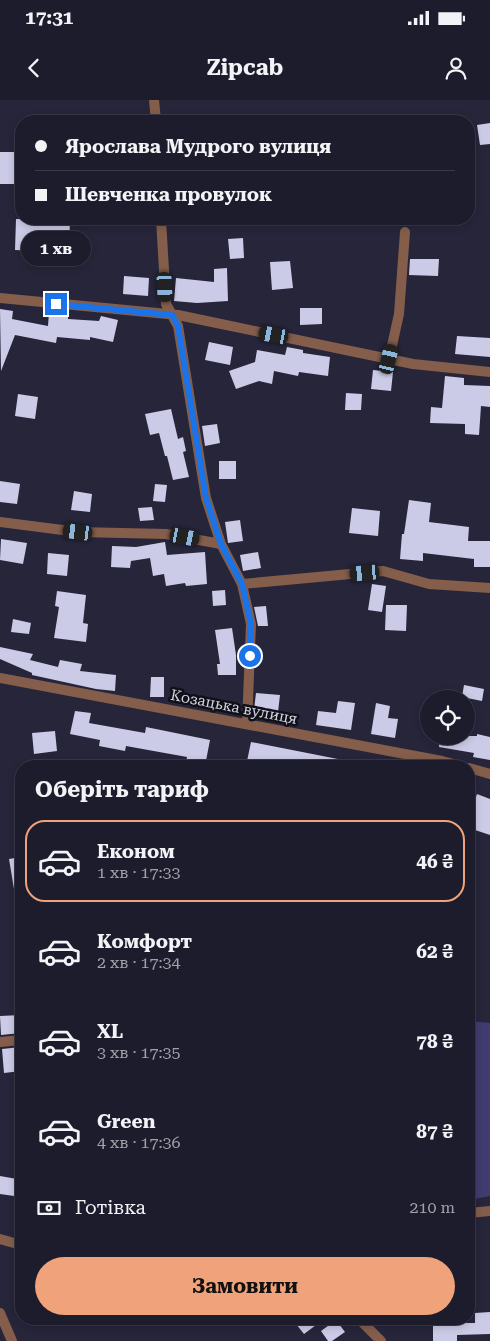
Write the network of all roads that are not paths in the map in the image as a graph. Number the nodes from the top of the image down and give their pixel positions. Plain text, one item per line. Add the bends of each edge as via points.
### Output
1 (154, 100) edge
2 (155, 115) edge
3 (161, 225) edge
4 (405, 232) dead end
5 (0, 298) edge
6 (172, 315) junction
7 (389, 359) junction
8 (490, 372) edge
9 (0, 522) edge
10 (221, 544) junction
11 (242, 584) junction
12 (490, 588) edge
13 (0, 678) edge
14 (246, 724) junction
15 (437, 760) edge
16 (475, 770) edge
17 (490, 774) edge
18 (15, 1041) edge
19 (0, 1042) edge
20 (490, 1211) edge
21 (475, 1212) edge
22 (0, 1239) edge
23 (15, 1243) edge
24 (0, 1313) edge
25 (365, 1325) edge
26 (12, 1341) edge
27 (381, 1341) edge

1 - 2 street
3 - 6 street via 166,304
4 - 7 street via 399,314
5 - 6 street
6 - 7 street
6 - 10 street via 178,326 206,498
7 - 8 street
9 - 10 street via 78,532 166,534
10 - 11 street
11 - 12 street via 383,572 429,584
11 - 14 street via 251,624
13 - 14 street, Козацька вулиця
14 - 15 street, Козацька вулиця
16 - 17 street
18 - 19 street
20 - 21 street
22 - 23 street
24 - 26 street
25 - 27 street

